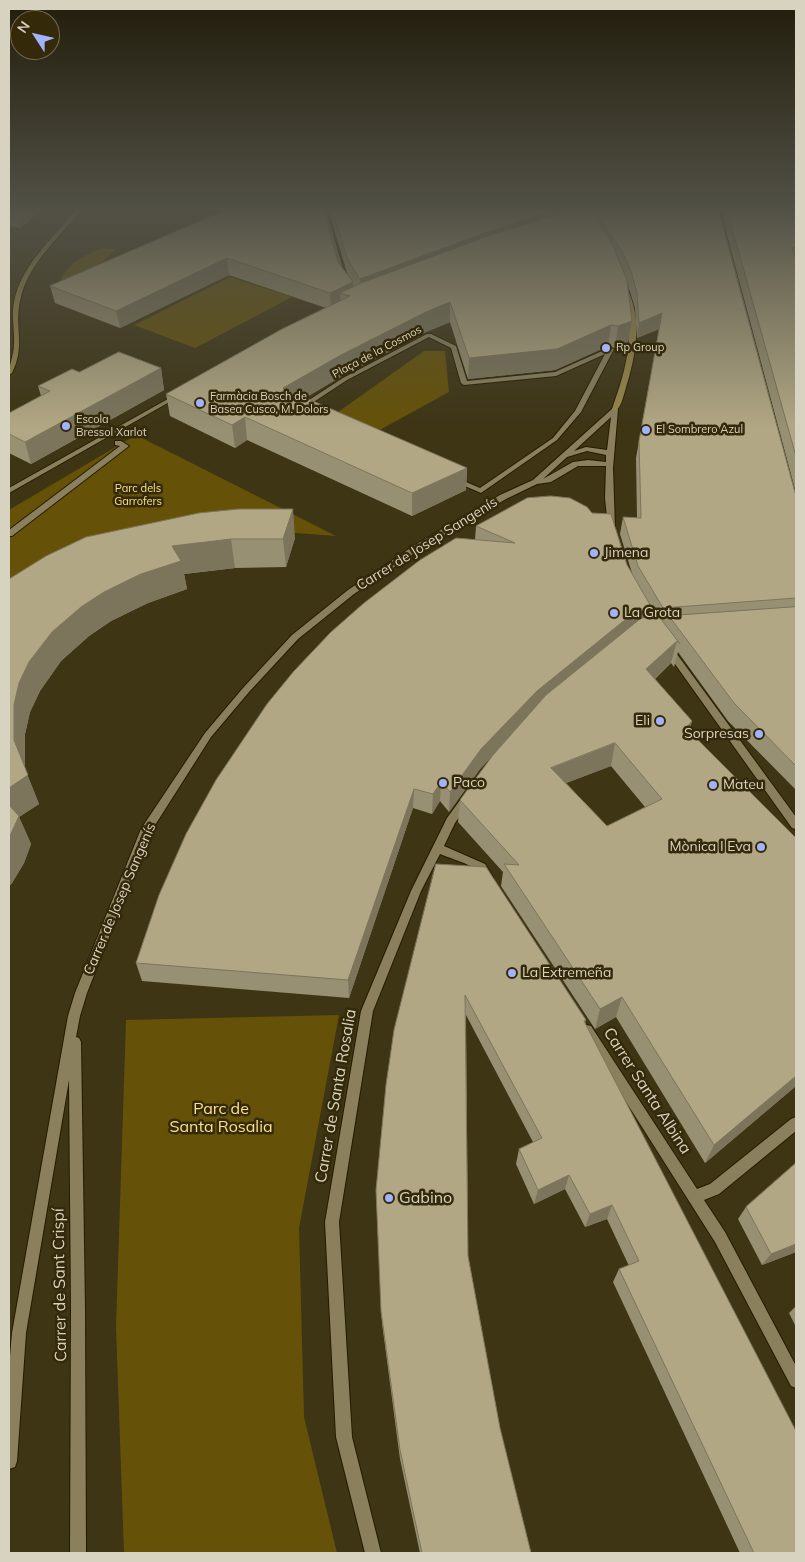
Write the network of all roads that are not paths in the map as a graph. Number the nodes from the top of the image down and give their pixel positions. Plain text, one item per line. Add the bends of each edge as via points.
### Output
1 (23, 282) edge
2 (622, 283) edge
3 (9, 323) edge
4 (17, 324) junction
5 (9, 374) edge
6 (182, 394) edge
7 (615, 409) junction
8 (118, 443) dead end
9 (609, 453) junction
10 (564, 457) junction
11 (609, 464) junction
12 (536, 482) junction
13 (461, 484) joint
14 (9, 491) edge
15 (613, 532) edge
16 (9, 534) edge
17 (660, 638) edge
18 (474, 789) edge
19 (796, 824) edge
20 (438, 848) junction
21 (492, 884) edge
22 (74, 1016) junction
23 (583, 1024) edge
24 (796, 1123) edge
25 (693, 1197) junction
26 (796, 1381) edge
27 (9, 1461) edge
28 (78, 1553) edge
29 (373, 1553) edge

1 - 4 street via 17,303
2 - 7 street via 629,299 634,340
3 - 4 street
4 - 5 street via 19,344
6 - 14 street
7 - 9 street
7 - 10 street, Carrer de Josep Sangenís
8 - 16 street via 125,446
9 - 10 street, Carrer de Josep Sangenís via 586,449
9 - 11 street
10 - 12 street, Carrer de Josep Sangenís
11 - 12 street, Carrer de Josep Sangenís via 575,464 547,482
11 - 15 street
12 - 22 street, Carrer de Josep Sangenís via 503,497 418,547 351,592 295,638 246,690 208,735 145,832
13 - 13 street, Plaça de la Cosmos via 295,411 345,379 429,335 454,346 464,383 556,374 611,349 578,412 555,439 481,492
17 - 19 street
18 - 20 street, Carrer de Santa Rosalia via 451,821
20 - 21 street via 481,867
20 - 29 street, Carrer de Santa Rosalia via 416,891 367,1011 332,1222 344,1438
22 - 27 street, Carrer de Josep Sangenís via 19,1333
22 - 28 street, Carrer de Sant Crispí
23 - 25 street, Carrer Santa Albina
24 - 25 street via 714,1189
25 - 26 street, Carrer Santa Albina via 720,1237

